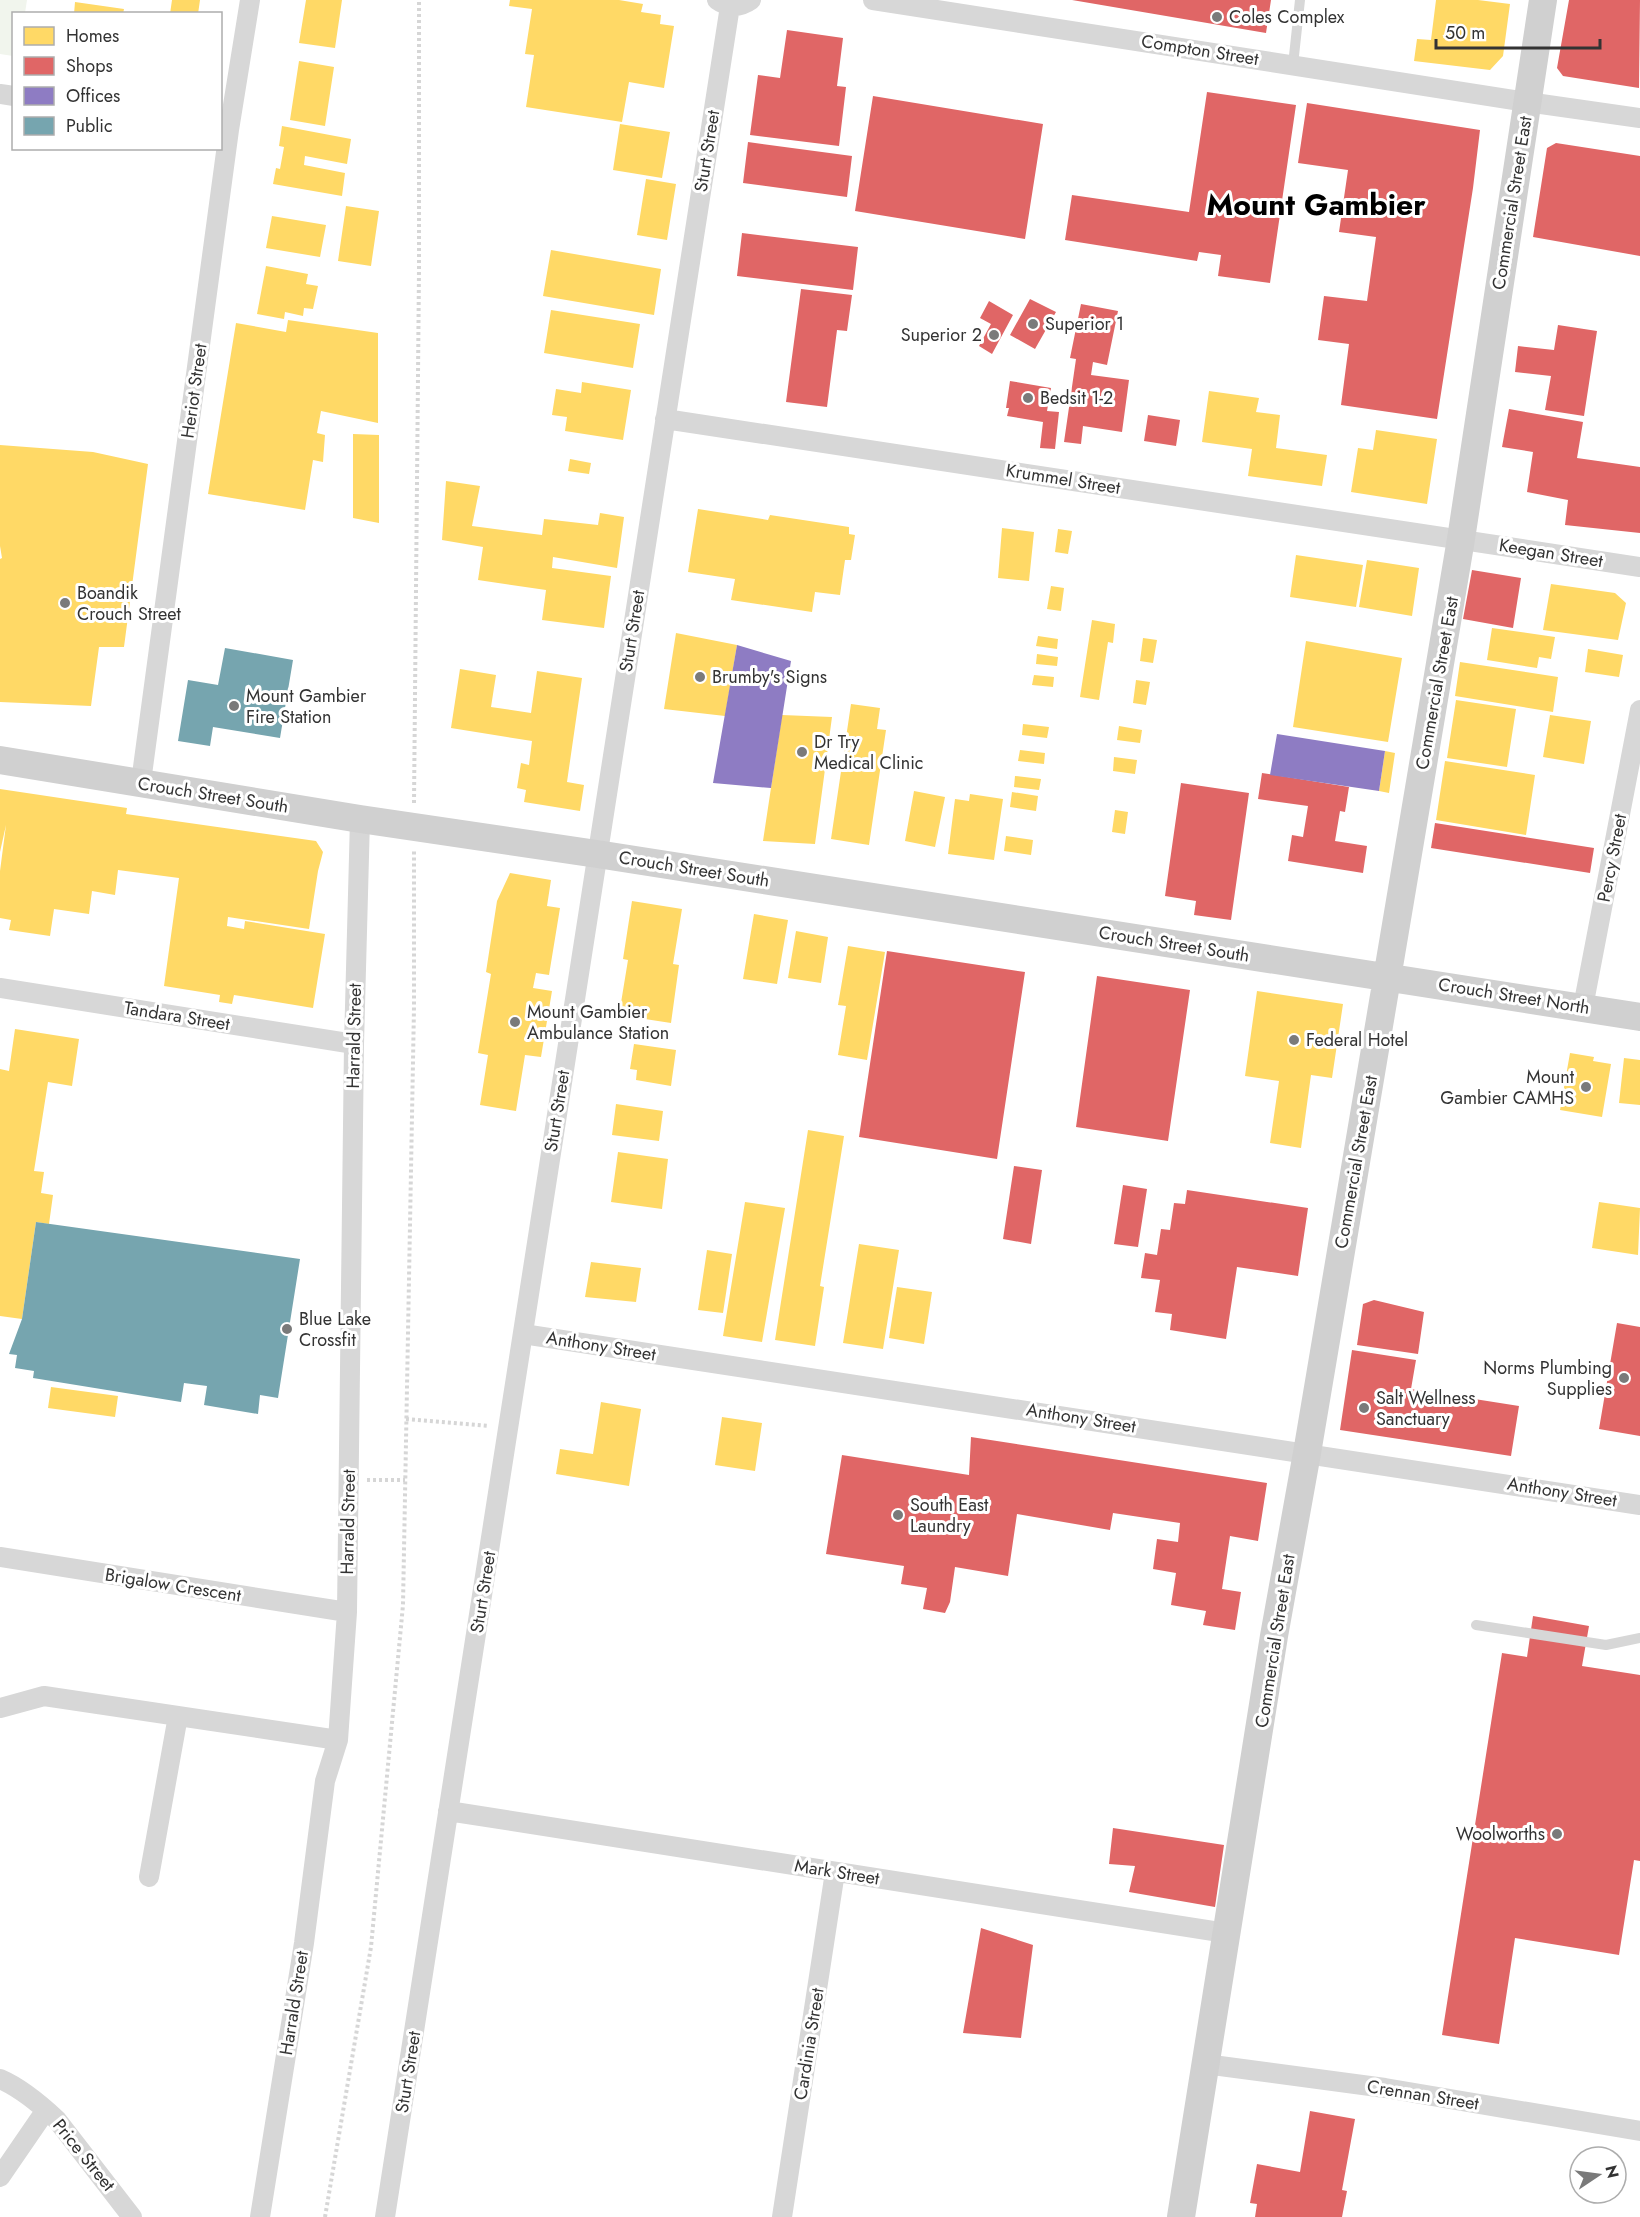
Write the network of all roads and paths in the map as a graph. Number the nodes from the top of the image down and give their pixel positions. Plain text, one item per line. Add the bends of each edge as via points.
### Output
1 (250, 0) edge
2 (419, 0) edge
3 (751, 0) edge
4 (1300, 0) edge
5 (1543, 0) edge
6 (882, 1) edge
7 (723, 3) edge
8 (1293, 65) junction
9 (1527, 102) junction
10 (1640, 118) edge
11 (225, 129) edge
12 (665, 419) junction
13 (1461, 539) junction
14 (1640, 567) edge
15 (1640, 710) edge
16 (0, 760) edge
17 (141, 782) junction
18 (360, 819) junction
19 (414, 826) junction
20 (597, 854) junction
21 (1387, 977) junction
22 (0, 988) edge
23 (1583, 1007) junction
24 (1640, 1017) edge
25 (354, 1044) junction
26 (523, 1334) junction
27 (406, 1419) junction
28 (508, 1427) junction
29 (1307, 1453) junction
30 (348, 1480) junction
31 (405, 1480) junction
32 (1640, 1504) edge
33 (0, 1557) edge
34 (347, 1612) junction
35 (1476, 1625) dead end
36 (1640, 1638) edge
37 (0, 1708) edge
38 (178, 1716) junction
39 (338, 1740) junction
40 (448, 1811) junction
41 (835, 1872) junction
42 (149, 1877) dead end
43 (1226, 1933) junction
44 (1205, 2064) junction
45 (0, 2079) edge
46 (46, 2110) junction
47 (1640, 2131) edge
48 (0, 2177) edge
49 (132, 2217) edge
50 (260, 2217) edge
51 (325, 2217) edge
52 (385, 2217) edge
53 (782, 2217) edge
54 (1181, 2217) edge

1 - 11 street, Heriot Street
2 - 19 path
3 - 7 street via 738,6
4 - 8 lane
5 - 9 street, Commercial Street East
6 - 8 street, Compton Street
7 - 12 street, Sturt Street
8 - 9 street, Compton Street
9 - 10 street, Compton Street
9 - 13 street, Commercial Street East
11 - 17 street, Heriot Street
12 - 13 street, Krummel Street
12 - 20 street, Sturt Street
13 - 14 street, Keegan Street
13 - 21 street, Commercial Street East
15 - 23 street, Percy Street
16 - 17 street, Crouch Street South
17 - 18 street, Crouch Street South
18 - 19 street, Crouch Street South
18 - 25 street, Harrald Street
19 - 20 street, Crouch Street South
19 - 27 path
20 - 21 street, Crouch Street South
20 - 26 street, Sturt Street
21 - 23 street, Crouch Street North
21 - 29 street, Commercial Street East
22 - 25 street, Tandara Street
23 - 24 street, Crouch Street North
25 - 30 street, Harrald Street
26 - 28 street, Sturt Street
26 - 29 street, Anthony Street
27 - 28 path
27 - 31 path
28 - 40 street, Sturt Street
29 - 32 street, Anthony Street
29 - 43 street, Commercial Street East
30 - 31 path
30 - 34 street, Harrald Street
31 - 51 path via 403,1605 371,1947
33 - 34 street, Brigalow Crescent
34 - 39 street, Harrald Street
35 - 36 lane via 1606,1645
37 - 38 street via 44,1696
38 - 39 street
38 - 42 street
39 - 50 street, Harrald Street via 325,1781
40 - 41 street, Mark Street
40 - 52 street, Sturt Street
41 - 43 street, Mark Street
41 - 53 street, Cardinia Street
43 - 44 street, Commercial Street East
44 - 47 street, Crennan Street via 1385,2088
44 - 54 street, Commercial Street East
45 - 46 street, Price Street
46 - 48 street
46 - 49 street, Price Street via 68,2132

